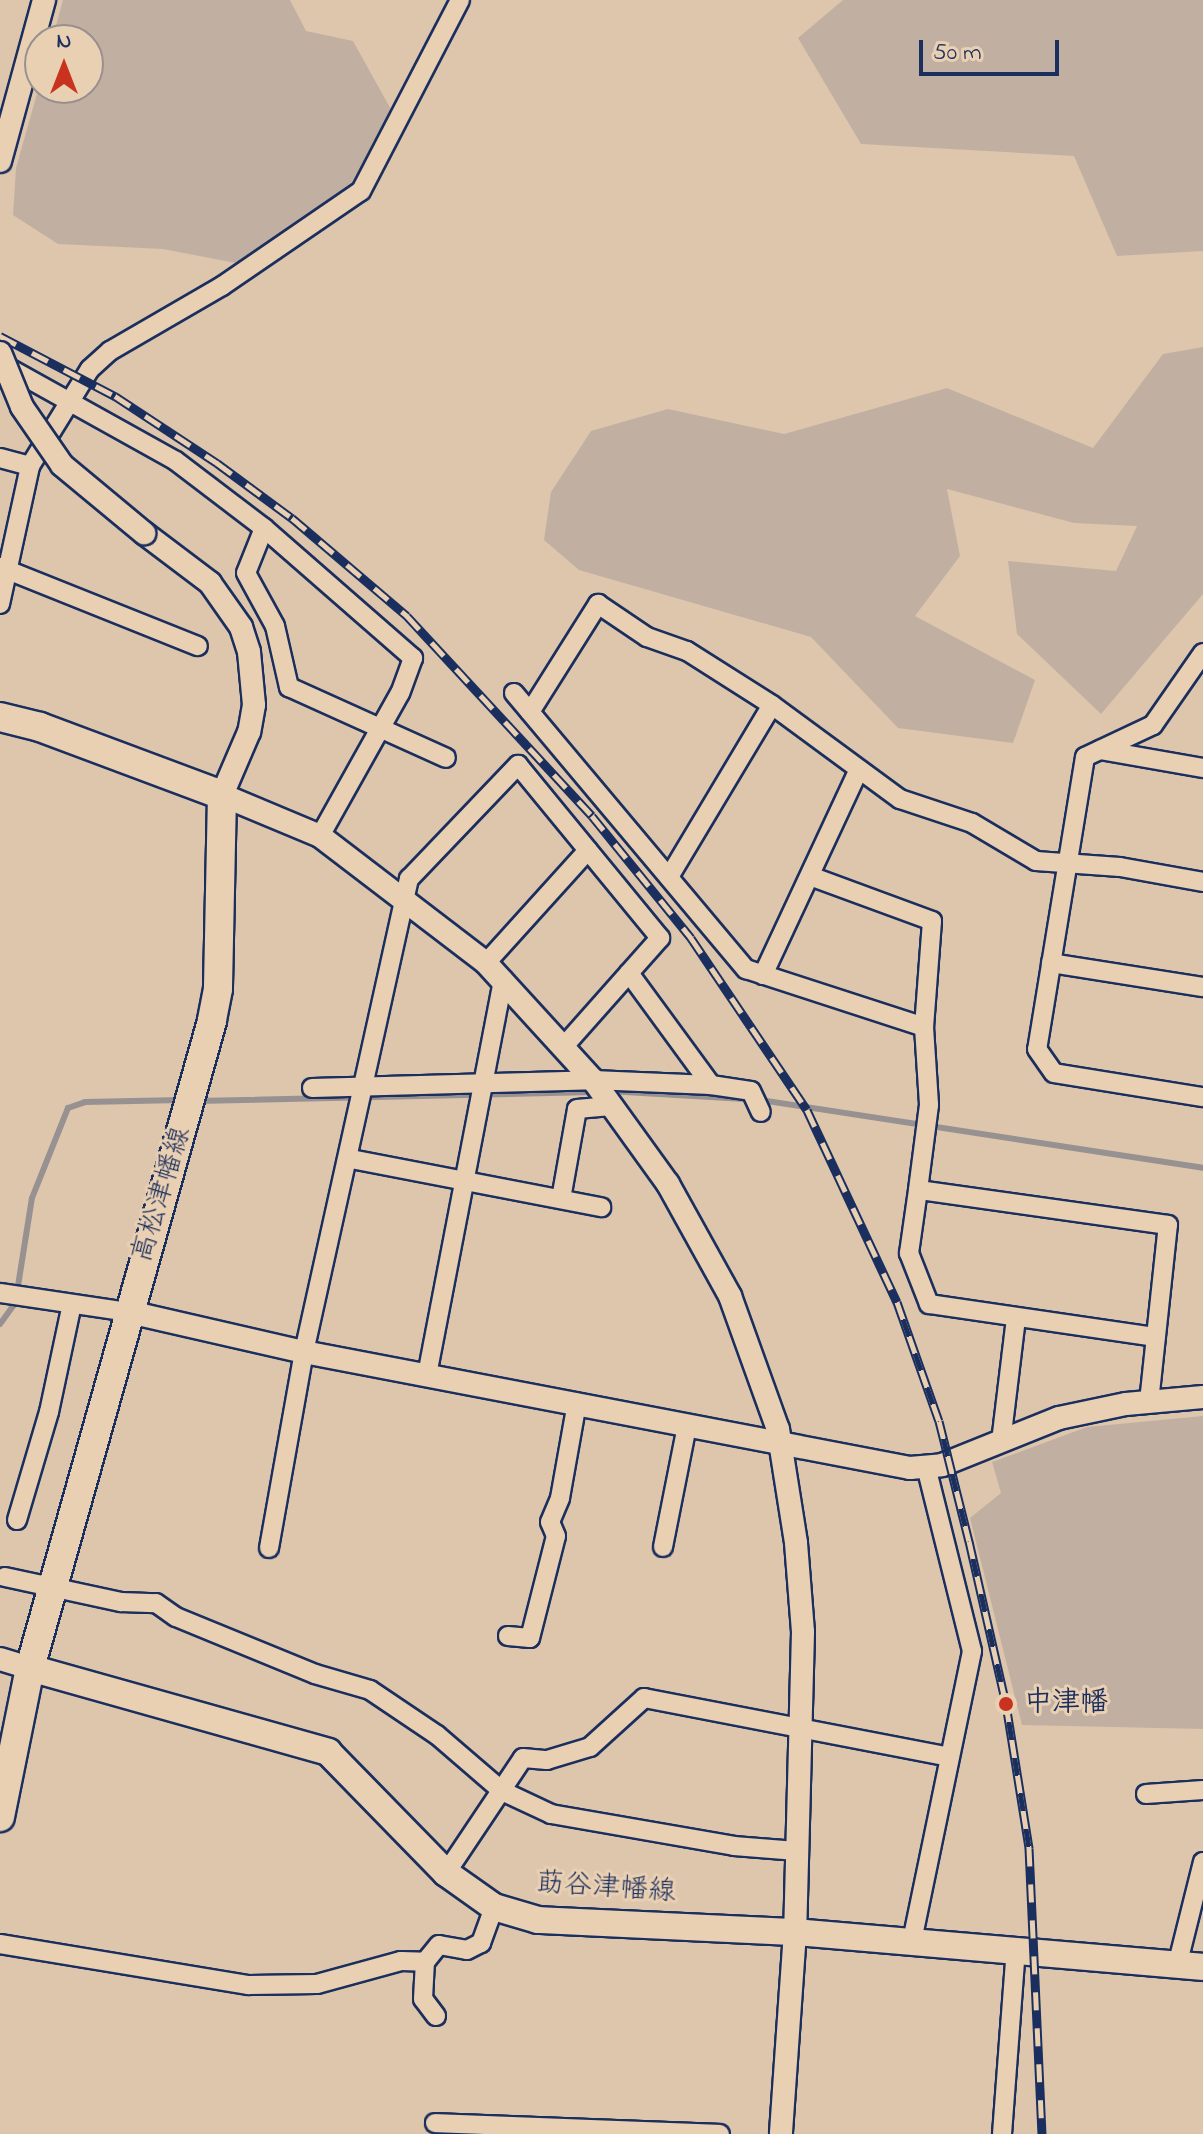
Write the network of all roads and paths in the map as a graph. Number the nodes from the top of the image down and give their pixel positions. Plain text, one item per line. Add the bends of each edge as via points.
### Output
1 (44, 0) edge
2 (460, 0) edge
3 (0, 161) edge
4 (0, 353) edge
5 (0, 363) edge
6 (68, 400) junction
7 (0, 458) edge
8 (30, 466) junction
9 (264, 528) junction
10 (5, 569) edge
11 (0, 604) edge
12 (198, 646) dead end
13 (1203, 653) edge
14 (514, 693) dead end
15 (772, 705) junction
16 (530, 712) junction
17 (0, 717) edge
18 (381, 728) junction
19 (1100, 750) junction
20 (446, 758) dead end
21 (1203, 768) edge
22 (858, 771) junction
23 (222, 795) junction
24 (320, 836) junction
25 (588, 850) junction
26 (1066, 867) junction
27 (810, 876) junction
28 (669, 877) junction
29 (1203, 882) edge
30 (405, 896) junction
31 (1051, 963) junction
32 (494, 971) junction
33 (629, 973) junction
34 (763, 975) junction
35 (1203, 987) edge
36 (924, 1027) junction
37 (565, 1045) junction
38 (711, 1085) junction
39 (312, 1088) dead end
40 (480, 1091) junction
41 (602, 1093) junction
42 (365, 1094) junction
43 (1203, 1097) edge
44 (757, 1104) dead end
45 (351, 1159) junction
46 (464, 1180) junction
47 (918, 1190) junction
48 (561, 1199) junction
49 (601, 1207) dead end
50 (0, 1293) edge
51 (72, 1304) junction
52 (129, 1312) junction
53 (1016, 1318) junction
54 (1156, 1337) junction
55 (304, 1352) junction
56 (427, 1375) junction
57 (1203, 1397) edge
58 (1149, 1402) junction
59 (577, 1403) junction
60 (687, 1426) junction
61 (1001, 1442) junction
62 (781, 1446) junction
63 (926, 1467) junction
64 (17, 1520) dead end
65 (663, 1547) dead end
66 (269, 1548) dead end
67 (5, 1577) dead end
68 (53, 1587) junction
69 (508, 1636) dead end
70 (0, 1659) edge
71 (30, 1668) junction
72 (800, 1726) junction
73 (949, 1757) junction
74 (1203, 1790) edge
75 (502, 1791) junction
76 (1146, 1794) dead end
77 (0, 1817) edge
78 (797, 1851) junction
79 (1203, 1862) edge
80 (446, 1873) junction
81 (494, 1907) junction
82 (795, 1932) junction
83 (912, 1941) junction
84 (0, 1944) edge
85 (1016, 1949) junction
86 (425, 1962) junction
87 (1190, 1964) edge
88 (436, 2016) dead end
89 (435, 2123) dead end
90 (720, 2134) edge
91 (781, 2134) edge
92 (1002, 2134) edge

1 - 3 street
2 - 6 street via 361,191 222,286 110,351
4 - 23 street, bridge via 22,407 62,465 210,583 241,627 254,705
5 - 6 street
6 - 8 street
6 - 9 street via 176,461
7 - 8 street
8 - 10 street
9 - 18 street via 246,573 275,626 289,687
9 - 18 street via 413,658
10 - 11 street
10 - 12 street
13 - 19 street via 1153,725
14 - 16 street
15 - 16 street via 687,651 647,637 598,604
15 - 22 street
15 - 28 street
16 - 28 street
17 - 23 main road
18 - 20 street
18 - 24 street
19 - 21 street
19 - 26 street via 1085,757
22 - 26 street via 900,799 972,823 1036,861
22 - 27 street
23 - 24 street
23 - 52 main road, 高松津幡線 via 218,989
24 - 30 street
25 - 30 street via 518,765 409,879
25 - 32 street
25 - 33 street via 660,938
26 - 29 street via 1120,867
26 - 31 street
27 - 34 street
27 - 36 street via 932,921
28 - 34 street via 746,969
30 - 32 street
30 - 42 street
31 - 35 street
31 - 43 street via 1037,1049 1054,1073
32 - 37 street
32 - 40 street
33 - 37 street
33 - 38 street
34 - 36 street
36 - 47 street via 926,1124
37 - 41 street
38 - 41 street
38 - 44 street via 741,1086
39 - 42 street
40 - 41 street
40 - 42 street
40 - 46 street
41 - 48 street via 577,1109
41 - 62 street via 668,1184 730,1296
42 - 45 street
45 - 46 street
45 - 55 street
46 - 48 street
46 - 56 street
47 - 53 street via 909,1253 929,1304
47 - 54 street via 1168,1225
48 - 49 street
50 - 51 street
51 - 52 street
51 - 64 street via 49,1412
52 - 55 street
52 - 68 main road, 高松津幡線
53 - 54 street
53 - 61 street
54 - 58 street
55 - 56 street
55 - 66 street
56 - 59 street
57 - 58 street
58 - 61 street via 1059,1418
59 - 60 street
59 - 69 street via 560,1498 550,1522 556,1536 530,1638
60 - 62 street
60 - 65 street
61 - 63 street
62 - 63 street
62 - 72 street via 803,1632
63 - 73 street via 972,1651
67 - 68 street
68 - 71 main road, 高松津幡線
68 - 75 street via 121,1602 156,1603 176,1617 315,1674 370,1690 424,1726
70 - 71 street
71 - 77 main road, 高松津幡線
71 - 80 main road, 莇谷津幡線 via 328,1752
72 - 73 street
72 - 75 street via 644,1698 590,1747 547,1760 523,1758
72 - 78 street
73 - 83 street
74 - 76 street
75 - 78 street via 551,1814 734,1846
75 - 80 street
78 - 82 street
79 - 87 street
80 - 81 main road, 莇谷津幡線
81 - 82 main road, 莇谷津幡線 via 538,1920
81 - 86 street via 481,1943 467,1950 439,1945
82 - 83 main road, 莇谷津幡線
82 - 91 street
83 - 85 main road, 莇谷津幡線
84 - 86 street via 249,1985 317,1984 401,1961
85 - 87 main road, 莇谷津幡線
85 - 92 street
86 - 88 street via 423,1999
89 - 90 street

